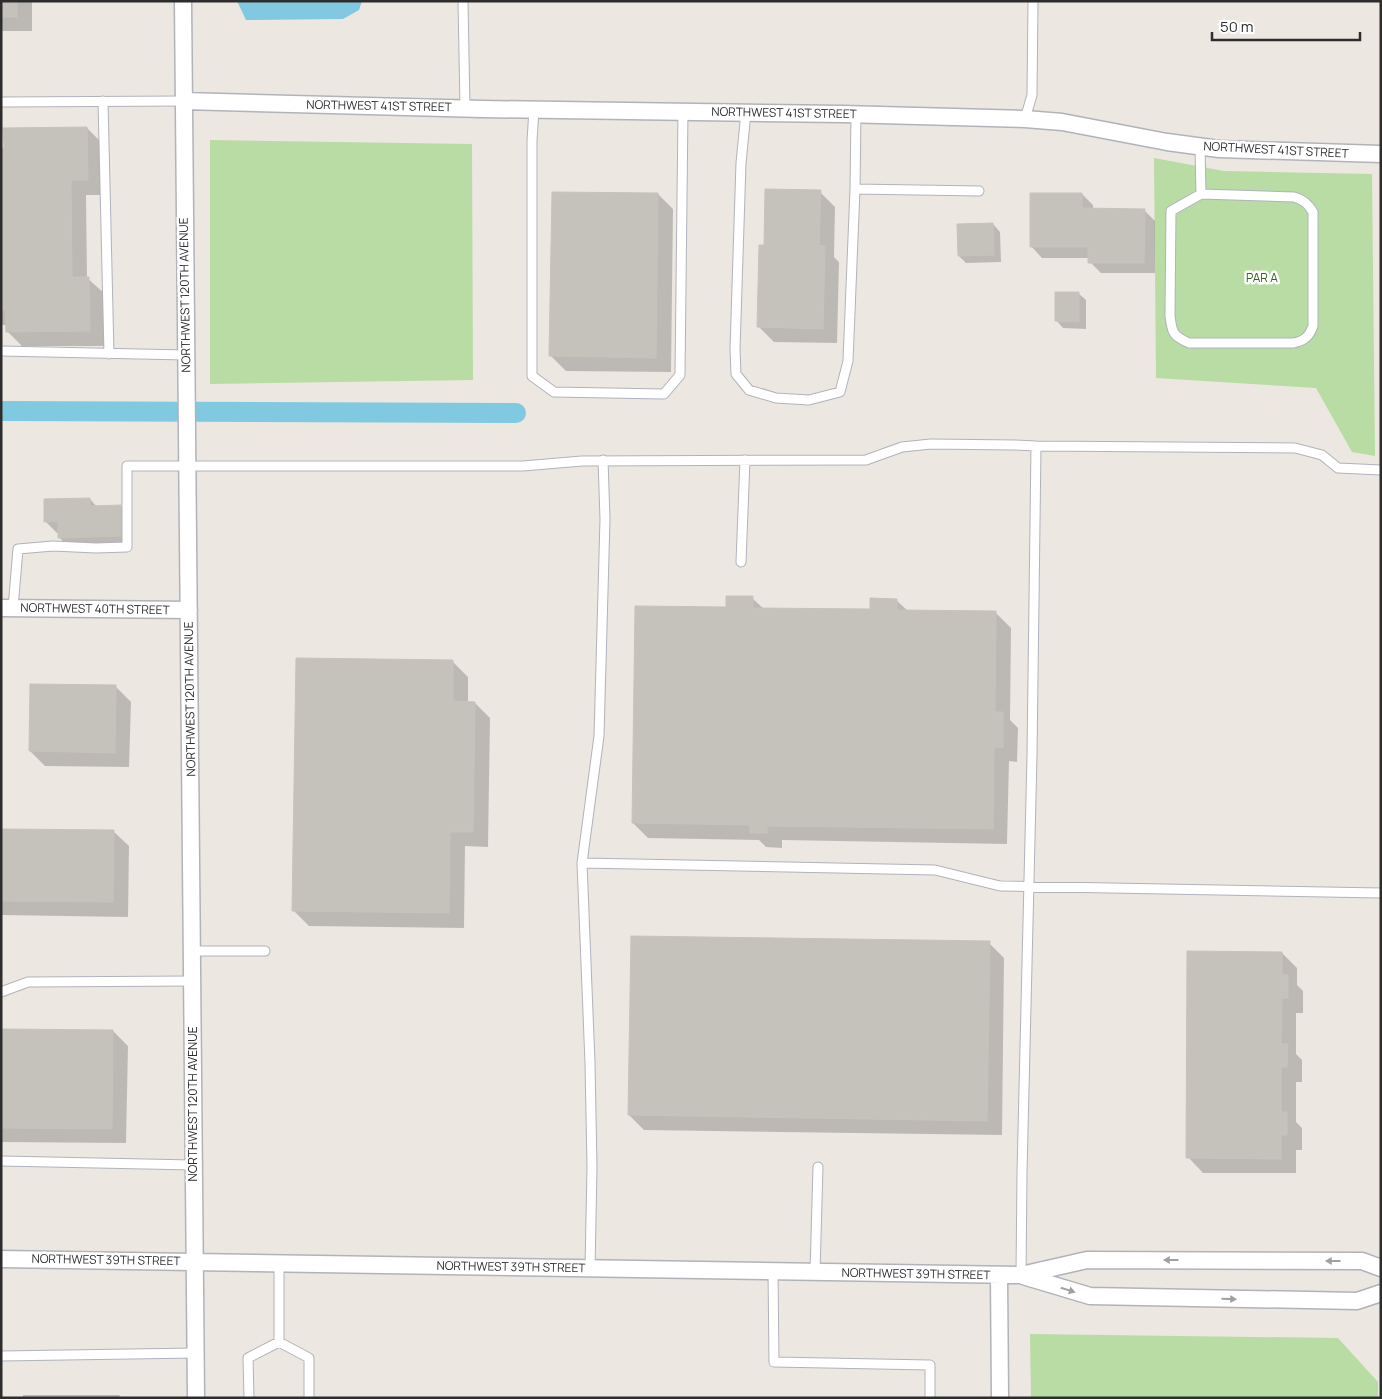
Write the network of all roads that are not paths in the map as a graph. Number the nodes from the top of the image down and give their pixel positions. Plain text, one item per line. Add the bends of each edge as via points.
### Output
1 (183, 1) edge
2 (463, 1) edge
3 (1033, 1) edge
4 (184, 101) junction
5 (1, 102) edge
6 (103, 102) junction
7 (465, 108) junction
8 (534, 109) junction
9 (683, 111) junction
10 (746, 112) junction
11 (856, 114) junction
12 (1025, 119) junction
13 (1200, 146) junction
14 (1381, 154) edge
15 (855, 189) junction
16 (979, 191) dead end
17 (1201, 194) junction
18 (1, 351) edge
19 (109, 354) junction
20 (186, 354) junction
21 (1036, 446) junction
22 (603, 460) junction
23 (745, 460) junction
24 (187, 465) junction
25 (1381, 470) edge
26 (741, 562) dead end
27 (7, 608) edge
28 (189, 610) junction
29 (582, 864) junction
30 (1029, 886) junction
31 (1381, 893) edge
32 (192, 950) junction
33 (265, 951) dead end
34 (192, 980) junction
35 (1, 992) edge
36 (1, 1161) edge
37 (193, 1165) junction
38 (818, 1167) dead end
39 (1, 1258) edge
40 (194, 1262) junction
41 (280, 1263) junction
42 (590, 1268) junction
43 (1381, 1268) edge
44 (773, 1271) junction
45 (815, 1272) junction
46 (999, 1275) junction
47 (1021, 1275) junction
48 (1381, 1293) edge
49 (280, 1342) junction
50 (195, 1353) junction
51 (1, 1356) edge
52 (196, 1398) edge
53 (249, 1398) edge
54 (309, 1398) edge
55 (930, 1398) edge
56 (1000, 1398) edge

1 - 4 street, NORTHWEST 120TH AVENUE
2 - 7 lane
3 - 12 lane via 1032,95
4 - 6 lane
4 - 7 street, NORTHWEST 41ST STREET
4 - 20 street, NORTHWEST 120TH AVENUE
5 - 6 lane
6 - 19 lane
7 - 8 street, NORTHWEST 41ST STREET
8 - 9 street, NORTHWEST 41ST STREET
8 - 9 lane via 532,376 554,392 664,394 680,375
9 - 10 street, NORTHWEST 41ST STREET
10 - 11 street, NORTHWEST 41ST STREET
10 - 15 lane via 741,163 735,349 736,374 749,390 776,398 809,400 840,392 848,361
11 - 12 street, NORTHWEST 41ST STREET
11 - 15 lane
12 - 13 street, NORTHWEST 41ST STREET via 1062,122
13 - 14 street, NORTHWEST 41ST STREET
13 - 17 lane
15 - 16 lane
17 - 17 lane via 1171,211 1170,316 1177,338 1189,343 1302,342 1310,335 1313,326 1313,212 1308,204 1294,197
18 - 19 lane
19 - 20 lane
20 - 24 street, NORTHWEST 120TH AVENUE
21 - 23 lane via 930,444 902,447 866,460
21 - 25 lane via 1295,448 1322,455 1338,468
21 - 30 lane
22 - 23 lane
22 - 24 lane via 523,466
22 - 29 lane via 605,519 599,736
23 - 26 lane
24 - 27 lane via 127,466 127,547 18,549
24 - 28 street, NORTHWEST 120TH AVENUE
27 - 28 street, NORTHWEST 40TH STREET
28 - 32 street, NORTHWEST 120TH AVENUE
29 - 30 lane via 935,870 1000,886
29 - 42 lane via 590,1063
30 - 31 lane
30 - 47 lane
32 - 33 lane
32 - 34 street, NORTHWEST 120TH AVENUE
34 - 35 lane via 28,982
34 - 37 street, NORTHWEST 120TH AVENUE
36 - 37 lane
37 - 40 street, NORTHWEST 120TH AVENUE
38 - 45 lane
39 - 40 street, NORTHWEST 39TH STREET
40 - 41 street, NORTHWEST 39TH STREET
40 - 50 street, NORTHWEST 120TH AVENUE
41 - 42 street, NORTHWEST 39TH STREET
41 - 49 lane
42 - 44 street, NORTHWEST 39TH STREET
43 -> 47 street, NORTHWEST 39TH STREET via 1362,1261 1087,1260
44 - 45 street, NORTHWEST 39TH STREET
44 - 55 lane via 774,1362 930,1365
45 - 46 street, NORTHWEST 39TH STREET
46 - 47 street, NORTHWEST 39TH STREET
46 - 56 street
47 -> 48 street, NORTHWEST 39TH STREET via 1090,1296 1357,1301
49 - 53 lane via 248,1358
49 - 54 lane via 308,1358
50 - 51 lane
50 - 52 street, NORTHWEST 120TH AVENUE

